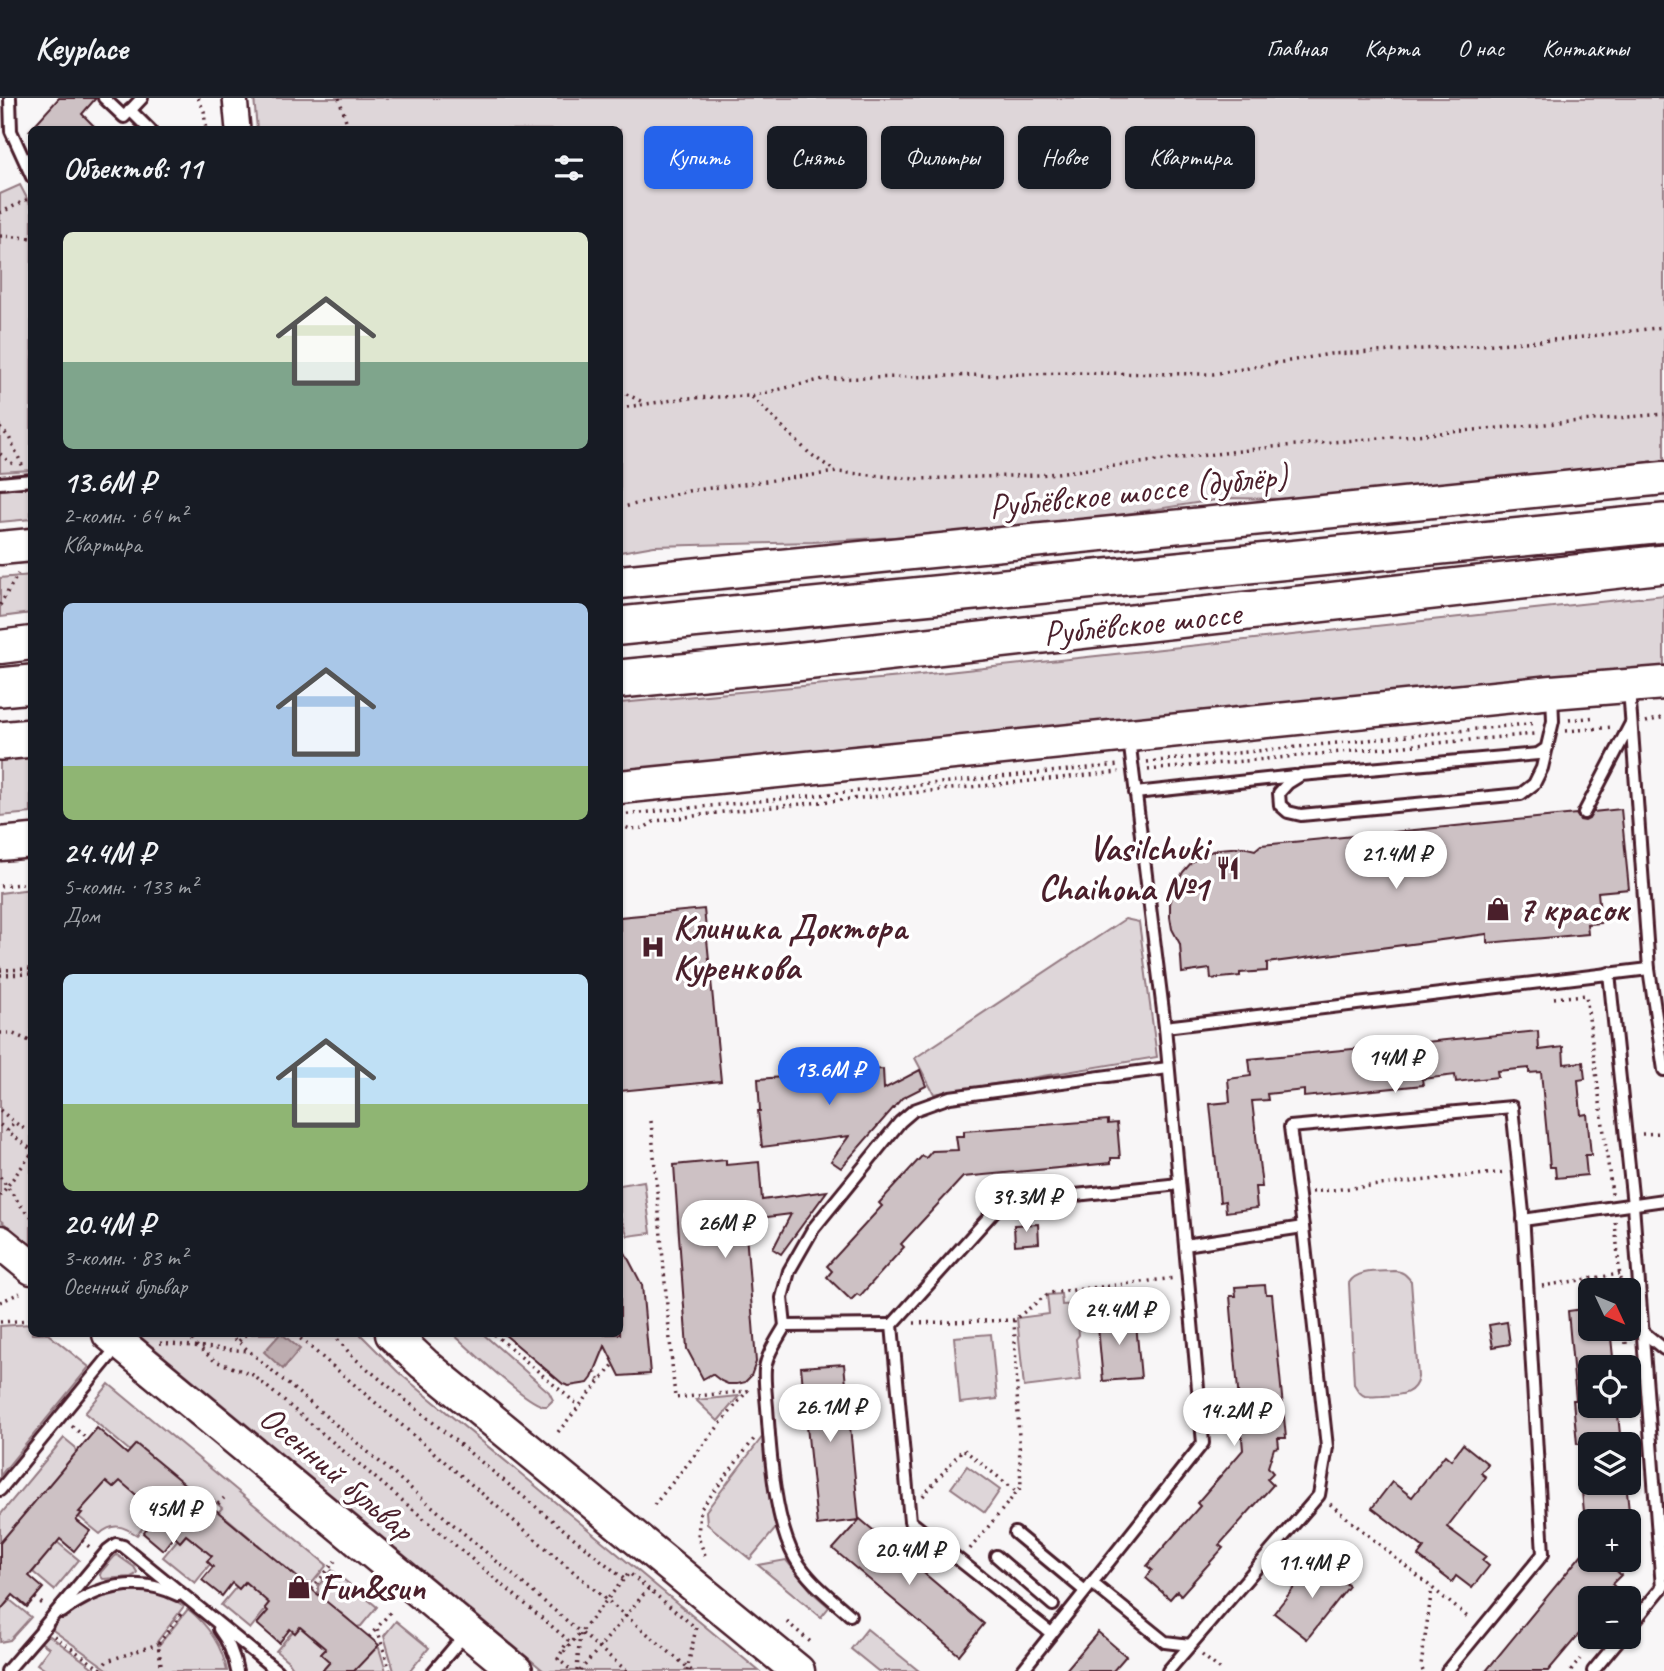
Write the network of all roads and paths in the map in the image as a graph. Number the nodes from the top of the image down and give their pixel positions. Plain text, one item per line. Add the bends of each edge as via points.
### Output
1 (10, 98) edge
2 (104, 98) edge
3 (142, 98) edge
4 (198, 98) edge
5 (235, 98) edge
6 (339, 98) edge
7 (130, 110) junction
8 (146, 126) edge
9 (206, 126) edge
10 (238, 126) edge
11 (348, 126) edge
12 (28, 168) edge
13 (28, 199) edge
14 (0, 213) edge
15 (0, 236) edge
16 (28, 238) edge
17 (1664, 327) edge
18 (623, 392) edge
19 (751, 396) junction
20 (647, 404) junction
21 (623, 408) edge
22 (1664, 414) edge
23 (0, 428) edge
24 (837, 472) junction
25 (28, 475) edge
26 (28, 477) edge
27 (1664, 478) edge
28 (0, 483) edge
29 (623, 507) edge
30 (1664, 523) edge
31 (28, 545) edge
32 (0, 548) edge
33 (1664, 564) edge
34 (18, 575) dead end
35 (623, 582) edge
36 (0, 605) edge
37 (623, 626) edge
38 (28, 644) edge
39 (0, 647) edge
40 (623, 679) edge
41 (1664, 683) edge
42 (28, 684) edge
43 (0, 687) edge
44 (1629, 699) junction
45 (1552, 707) junction
46 (1630, 725) junction
47 (28, 738) edge
48 (0, 741) edge
49 (1547, 748) junction
50 (1130, 750) junction
51 (1301, 775) junction
52 (623, 787) edge
53 (1135, 793) junction
54 (1584, 813) dead end
55 (623, 815) edge
56 (28, 841) edge
57 (0, 844) edge
58 (28, 883) edge
59 (0, 886) edge
60 (1649, 969) junction
61 (28, 971) edge
62 (0, 973) edge
63 (1609, 974) junction
64 (1553, 998) dead end
65 (1165, 1027) junction
66 (0, 1032) edge
67 (28, 1040) edge
68 (1168, 1068) junction
69 (1664, 1070) edge
70 (0, 1110) edge
71 (651, 1121) dead end
72 (14, 1122) junction
73 (0, 1125) edge
74 (27, 1128) dead end
75 (7, 1131) junction
76 (1664, 1133) edge
77 (1626, 1134) junction
78 (28, 1149) edge
79 (28, 1156) edge
80 (1518, 1170) junction
81 (0, 1177) edge
82 (1179, 1184) junction
83 (6, 1187) junction
84 (1298, 1194) junction
85 (0, 1196) edge
86 (1612, 1199) dead end
87 (1664, 1200) edge
88 (1633, 1205) junction
89 (1613, 1211) dead end
90 (28, 1214) edge
91 (1523, 1220) junction
92 (1303, 1227) junction
93 (0, 1242) edge
94 (1185, 1245) junction
95 (1620, 1274) junction
96 (1188, 1276) junction
97 (1620, 1278) edge
98 (26, 1281) edge
99 (1527, 1288) junction
100 (0, 1303) edge
101 (28, 1320) edge
102 (1014, 1320) junction
103 (0, 1322) edge
104 (912, 1323) dead end
105 (892, 1325) junction
106 (785, 1326) junction
107 (1643, 1332) junction
108 (190, 1337) edge
109 (233, 1337) edge
110 (243, 1337) edge
111 (299, 1337) edge
112 (336, 1337) edge
113 (396, 1337) edge
114 (498, 1337) edge
115 (115, 1338) edge
116 (153, 1338) dead end
117 (239, 1342) junction
118 (197, 1346) junction
119 (1664, 1349) edge
120 (249, 1352) junction
121 (614, 1364) dead end
122 (595, 1372) dead end
123 (600, 1381) junction
124 (579, 1406) junction
125 (768, 1421) junction
126 (70, 1425) dead end
127 (558, 1432) dead end
128 (88, 1439) dead end
129 (0, 1490) edge
130 (1017, 1492) junction
131 (1320, 1495) junction
132 (223, 1497) dead end
133 (218, 1504) dead end
134 (654, 1505) dead end
135 (910, 1512) junction
136 (1661, 1520) edge
137 (1016, 1533) dead end
138 (705, 1555) dead end
139 (996, 1556) dead end
140 (335, 1561) dead end
141 (960, 1561) junction
142 (624, 1579) junction
143 (1031, 1586) junction
144 (1088, 1587) junction
145 (1663, 1587) edge
146 (1432, 1588) junction
147 (312, 1589) dead end
148 (648, 1589) junction
149 (607, 1600) junction
150 (197, 1605) junction
151 (1015, 1605) junction
152 (1053, 1605) dead end
153 (393, 1609) dead end
154 (1641, 1614) edge
155 (850, 1615) dead end
156 (626, 1616) junction
157 (787, 1622) dead end
158 (377, 1628) junction
159 (42, 1629) junction
160 (1483, 1630) junction
161 (468, 1631) junction
162 (580, 1632) junction
163 (1051, 1633) junction
164 (369, 1637) dead end
165 (158, 1644) junction
166 (813, 1644) dead end
167 (1190, 1645) junction
168 (599, 1648) junction
169 (1611, 1649) edge
170 (558, 1659) junction
171 (5, 1667) edge
172 (687, 1669) edge
173 (99, 1670) edge
174 (162, 1671) edge
175 (237, 1671) edge
176 (276, 1671) edge
177 (390, 1671) edge
178 (435, 1671) edge
179 (516, 1671) edge
180 (576, 1671) edge
181 (627, 1671) edge
182 (692, 1671) edge
183 (798, 1671) edge
184 (1021, 1671) edge
185 (1168, 1671) edge
186 (1222, 1671) edge
187 (1423, 1671) edge
188 (1447, 1671) edge
189 (1593, 1671) edge

1 - 12 lane via 11,131
2 - 7 lane via 124,117
3 - 7 lane
4 - 9 path
5 - 10 street
6 - 11 path
7 - 8 lane
13 - 14 path
15 - 16 path
17 - 19 path via 1567,339 1330,354 1213,374 824,379
18 - 20 path
19 - 20 path
19 - 24 path via 809,453
20 - 21 path
22 - 24 path via 1273,447 1040,475 916,479
23 - 25 path
24 - 29 path via 688,491
26 - 28 lane
27 - 35 main road, Рублёвское шоссе (дублёр)
30 - 37 main road, Рублёвское шоссе
31 - 32 main road
33 - 40 main road, Рублёвское шоссе
34 - 36 path
38 - 39 main road
41 - 44 main road
42 - 43 main road
44 - 45 main road
44 - 45 path
44 - 46 lane
45 - 49 lane
45 - 50 main road
45 - 50 path
46 - 54 lane
46 - 60 lane
47 - 48 main road
49 - 51 lane via 1538,754
49 - 51 lane via 1534,784 1521,794 1301,815 1280,805 1279,793
50 - 52 main road
50 - 53 lane
50 - 55 path
51 - 53 lane
53 - 65 lane
56 - 57 main road
58 - 59 path
60 - 63 lane
60 - 69 lane
61 - 62 path
63 - 65 lane
63 - 77 lane
64 - 86 path via 1586,995
65 - 68 lane
66 - 67 path
68 - 82 lane
68 - 106 lane via 950,1097 914,1110 813,1229 789,1270 782,1298
70 - 72 path
71 - 134 path via 675,1398 748,1391
72 - 74 path
72 - 75 path
73 - 75 path
75 - 78 path
76 - 77 path
77 - 88 lane
79 - 83 path
80 - 84 path
80 - 84 lane via 1512,1107 1290,1127
80 - 91 lane
81 - 83 path
82 - 94 lane
82 - 105 lane via 998,1207
83 - 85 path
83 - 90 path
84 - 92 lane
87 - 88 lane
88 - 91 lane
88 - 107 lane
89 - 95 path
91 - 99 lane
92 - 94 lane
92 - 131 lane via 1327,1447
93 - 98 main road
94 - 96 lane
95 - 97 path
95 - 99 path
96 - 102 path via 1049,1293
96 - 144 lane via 1203,1443
98 - 100 path
99 - 160 lane via 1544,1554
101 - 103 path
102 - 104 path
102 - 130 path via 1021,1487
105 - 106 lane
105 - 135 lane
106 - 125 lane via 765,1370
107 - 119 lane
107 - 136 lane
108 - 118 path
109 - 117 path
110 - 117 path
111 - 149 path
112 - 142 path via 353,1357
113 - 183 main road
114 - 124 path
115 - 129 lane
115 - 161 main road, Осенний бульвар
116 - 118 path via 159,1343
117 - 120 path
118 - 120 path
118 - 170 path via 215,1361 253,1375 568,1640
120 - 162 path
121 - 123 path
122 - 123 path
123 - 124 path
124 - 127 path
125 - 138 path via 700,1510 698,1538
125 - 155 lane via 777,1500 795,1558 814,1584
126 - 128 path
130 - 135 path via 963,1449
130 - 141 path
131 - 146 path
131 - 167 lane
132 - 133 path
135 - 141 lane via 911,1521
136 - 145 lane
137 - 144 lane
139 - 143 lane
140 - 147 path
141 - 151 lane
142 - 148 path via 629,1573
142 - 149 path
143 - 151 lane
143 - 152 lane
144 - 163 lane
144 - 167 lane via 1166,1642
145 - 154 lane
146 - 160 path
146 - 187 path
148 - 156 path
148 - 172 path via 696,1628
149 - 156 path
149 - 162 path
150 - 159 lane via 174,1592 132,1584 86,1596
150 - 159 lane via 116,1544
150 - 165 path via 186,1608
150 - 175 lane via 226,1638
150 - 176 lane
151 - 163 lane
153 - 158 path
156 - 168 path
156 - 172 path
157 - 166 path
158 - 164 path
158 - 177 path
159 - 171 lane
159 - 173 path
160 - 188 lane
161 - 178 lane
161 - 179 main road, Осенний бульвар
162 - 168 path
162 - 170 path
162 - 180 path
163 - 184 lane
165 - 173 path via 107,1661
165 - 174 path
167 - 185 lane
167 - 186 path
168 - 180 path
168 - 181 path
169 - 189 lane
170 - 180 path
172 - 182 path

